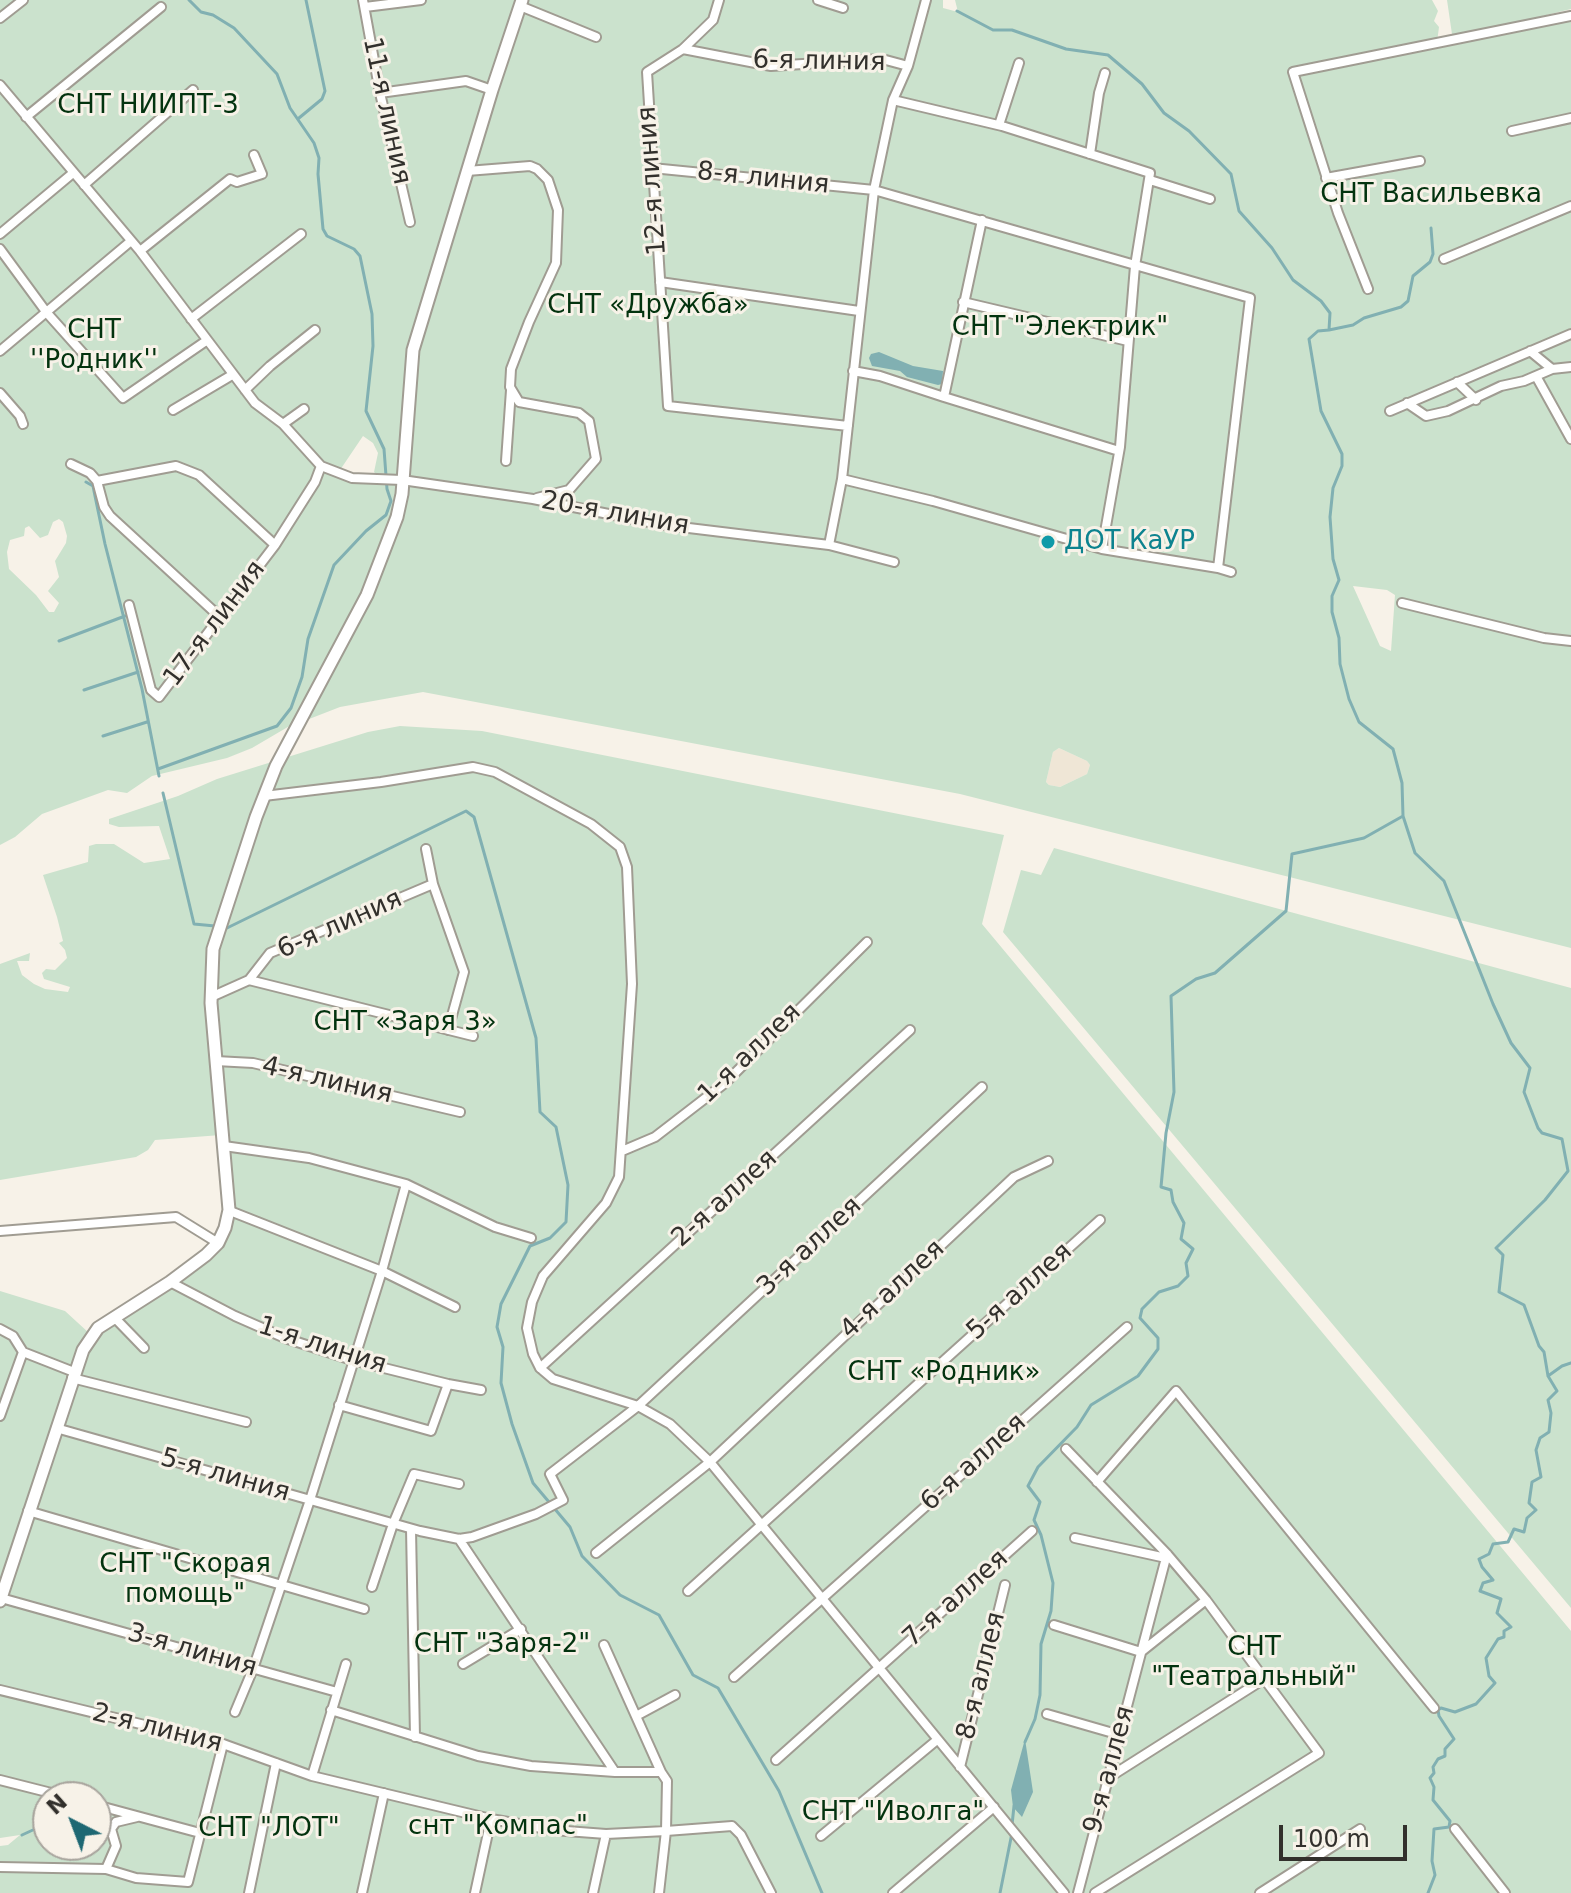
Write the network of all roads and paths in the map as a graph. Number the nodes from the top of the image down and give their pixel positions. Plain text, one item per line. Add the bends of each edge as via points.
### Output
1 (23, 0) edge
2 (421, 0) edge
3 (719, 0) edge
4 (818, 0) edge
5 (926, 0) edge
6 (364, 3) edge
7 (521, 3) edge
8 (161, 7) dead end
9 (843, 8) dead end
10 (1571, 16) edge
11 (0, 18) edge
12 (596, 37) dead end
13 (683, 49) junction
14 (1019, 63) dead end
15 (908, 66) junction
16 (1105, 73) dead end
17 (0, 85) edge
18 (193, 90) dead end
19 (492, 90) junction
20 (380, 93) junction
21 (893, 100) junction
22 (26, 117) junction
23 (1571, 118) edge
24 (999, 125) junction
25 (1512, 131) dead end
26 (1090, 154) junction
27 (254, 155) dead end
28 (1420, 161) dead end
29 (652, 168) junction
30 (467, 171) junction
31 (73, 173) junction
32 (1326, 178) junction
33 (1150, 180) junction
34 (84, 185) junction
35 (874, 190) junction
36 (1210, 199) dead end
37 (1571, 206) edge
38 (982, 220) junction
39 (410, 222) dead end
40 (0, 234) edge
41 (301, 234) dead end
42 (131, 241) junction
43 (0, 249) edge
44 (140, 251) junction
45 (1444, 259) dead end
46 (1135, 266) junction
47 (660, 282) junction
48 (1368, 289) dead end
49 (963, 302) junction
50 (859, 311) junction
51 (47, 313) junction
52 (191, 319) junction
53 (315, 330) dead end
54 (1571, 334) edge
55 (1128, 341) junction
56 (209, 344) junction
57 (0, 351) edge
58 (1530, 351) junction
59 (1571, 367) edge
60 (1552, 369) junction
61 (853, 371) junction
62 (232, 375) junction
63 (1536, 376) junction
64 (1457, 382) junction
65 (245, 390) junction
66 (511, 390) junction
67 (0, 393) edge
68 (944, 397) junction
69 (1476, 400) junction
70 (1407, 403) junction
71 (304, 409) dead end
72 (173, 410) dead end
73 (1390, 411) dead end
74 (23, 424) dead end
75 (283, 424) junction
76 (848, 426) junction
77 (1571, 439) edge
78 (1119, 451) junction
79 (506, 461) dead end
80 (71, 464) dead end
81 (321, 466) junction
82 (842, 479) junction
83 (402, 480) junction
84 (97, 481) junction
85 (533, 499) junction
86 (275, 545) junction
87 (829, 545) junction
88 (1102, 549) junction
89 (894, 562) dead end
90 (1218, 568) junction
91 (1231, 572) dead end
92 (1402, 603) dead end
93 (129, 605) dead end
94 (221, 618) junction
95 (1571, 633) edge
96 (1571, 641) edge
97 (264, 796) junction
98 (426, 849) dead end
99 (433, 884) junction
100 (867, 942) dead end
101 (249, 980) junction
102 (211, 997) junction
103 (448, 1030) junction
104 (910, 1030) dead end
105 (473, 1036) dead end
106 (216, 1061) junction
107 (982, 1087) dead end
108 (460, 1112) dead end
109 (224, 1146) junction
110 (622, 1151) junction
111 (1048, 1161) dead end
112 (406, 1184) junction
113 (230, 1211) junction
114 (1100, 1220) dead end
115 (0, 1231) edge
116 (531, 1238) dead end
117 (218, 1243) junction
118 (382, 1271) junction
119 (170, 1282) junction
120 (455, 1307) dead end
121 (114, 1317) junction
122 (1127, 1327) dead end
123 (0, 1329) edge
124 (144, 1348) dead end
125 (23, 1352) junction
126 (352, 1360) junction
127 (540, 1368) junction
128 (73, 1375) junction
129 (448, 1384) junction
130 (481, 1390) dead end
131 (339, 1405) junction
132 (638, 1406) junction
133 (0, 1416) edge
134 (246, 1422) dead end
135 (56, 1428) junction
136 (1066, 1449) dead end
137 (710, 1462) junction
138 (1097, 1482) junction
139 (459, 1484) dead end
140 (310, 1500) junction
141 (28, 1511) junction
142 (393, 1524) junction
143 (762, 1525) junction
144 (411, 1529) junction
145 (1032, 1531) dead end
146 (1075, 1538) dead end
147 (459, 1539) junction
148 (596, 1553) dead end
149 (1167, 1556) junction
150 (281, 1585) junction
151 (1005, 1585) dead end
152 (372, 1587) dead end
153 (688, 1591) dead end
154 (821, 1598) junction
155 (0, 1599) edge
156 (1206, 1600) junction
157 (364, 1609) dead end
158 (1054, 1625) dead end
159 (521, 1629) junction
160 (604, 1645) dead end
161 (1141, 1652) junction
162 (346, 1664) dead end
163 (463, 1664) dead end
164 (880, 1668) junction
165 (253, 1669) junction
166 (734, 1677) dead end
167 (1264, 1679) junction
168 (0, 1690) edge
169 (337, 1692) junction
170 (675, 1695) dead end
171 (1434, 1708) dead end
172 (331, 1710) junction
173 (235, 1712) dead end
174 (1047, 1714) dead end
175 (638, 1715) junction
176 (1120, 1735) junction
177 (415, 1737) junction
178 (937, 1740) junction
179 (223, 1744) junction
180 (776, 1760) dead end
181 (276, 1763) junction
182 (960, 1767) junction
183 (615, 1772) junction
184 (661, 1772) junction
185 (312, 1776) junction
186 (1108, 1778) junction
187 (0, 1780) edge
188 (32, 1788) edge
189 (384, 1793) junction
190 (994, 1807) junction
191 (112, 1809) edge
192 (139, 1816) junction
193 (491, 1819) junction
194 (112, 1828) edge
195 (1360, 1829) dead end
196 (1455, 1829) dead end
197 (666, 1831) junction
198 (112, 1832) edge
199 (200, 1833) junction
200 (606, 1834) junction
201 (821, 1836) dead end
202 (112, 1855) edge
203 (109, 1861) edge
204 (0, 1867) edge
205 (106, 1869) junction
206 (249, 1893) edge
207 (362, 1893) edge
208 (475, 1893) edge
209 (593, 1893) edge
210 (659, 1893) edge
211 (771, 1893) edge
212 (893, 1893) edge
213 (1064, 1893) edge
214 (1078, 1893) edge
215 (1095, 1893) edge
216 (1260, 1893) edge
217 (1505, 1893) edge

1 - 11 street
2 - 6 street
3 - 13 street, 12-я линия via 713,20
4 - 9 street
5 - 15 street
6 - 20 street, 11-я линия
7 - 12 street
7 - 19 street
8 - 22 street
10 - 32 street via 1293,72
13 - 15 street, 6-я линия via 771,66 882,59
13 - 29 street, 12-я линия via 647,72
14 - 24 street
15 - 21 street
16 - 26 street
17 - 22 street
18 - 34 street
19 - 20 street via 466,81
19 - 30 street
20 - 39 street, 11-я линия
21 - 24 street
21 - 35 street
22 - 31 street
23 - 25 street
24 - 26 street
26 - 33 street via 1150,173
27 - 44 street via 262,174 237,182 230,179
28 - 32 street
29 - 35 street, 8-я линия
29 - 47 street, 12-я линия
30 - 66 street via 537,169 548,180 558,210 556,263 511,369
30 - 83 street via 413,350
31 - 34 street
31 - 40 street
32 - 48 street
33 - 36 street
33 - 46 street
34 - 42 street
35 - 38 street, 8-я линия
35 - 50 street
37 - 45 street
38 - 46 street, 8-я линия
38 - 49 street
41 - 52 street
42 - 44 street
42 - 51 street
43 - 51 street
44 - 52 street
46 - 55 street
46 - 90 street, 8-я линия via 1250,298
47 - 50 street
47 - 76 street, 12-я линия via 668,406
49 - 55 street
49 - 68 street
50 - 61 street
51 - 56 street via 123,398
51 - 57 street
52 - 56 street
53 - 65 street
54 - 58 street
55 - 78 street
56 - 62 street
58 - 60 street
58 - 64 street
59 - 60 street
60 - 63 street
61 - 68 street
61 - 76 street
62 - 65 street
62 - 72 street
63 - 69 street
63 - 77 street
64 - 69 street
64 - 70 street
65 - 75 street
66 - 79 street
66 - 85 street via 519,402 579,413 589,421 596,459 569,490
67 - 74 street
68 - 78 street
69 - 70 street via 1426,416
70 - 73 street
71 - 75 street
75 - 81 street
76 - 82 street
78 - 88 street
80 - 84 street
81 - 83 street, 20-я линия via 352,478
81 - 86 street, 17-я линия
82 - 87 street
82 - 88 street
83 - 85 street, 20-я линия
83 - 97 street via 397,517 369,590 287,742
84 - 86 street via 176,466 199,475
84 - 94 street via 110,516
85 - 87 street, 20-я линия via 664,525
86 - 94 street, 17-я линия
87 - 89 street, 20-я линия
88 - 90 street
90 - 91 street
92 - 96 street
93 - 94 street, 17-я линия via 158,700
95 - 96 street
97 - 102 street via 220,923
97 - 110 street via 473,767 495,772 609,836 627,867 631,923
98 - 99 street
99 - 101 street, 6-я линия via 270,953
99 - 103 street via 464,972
100 - 110 street, 1-я аллея via 725,1083 655,1137
101 - 102 street, 6-я линия
101 - 103 street
102 - 106 street
103 - 105 street
104 - 127 street, 2-я аллея
106 - 108 street, 4-я линия via 253,1063
106 - 109 street
107 - 132 street, 3-я аллея
109 - 112 street via 309,1158
109 - 113 street
110 - 127 street via 619,1177 606,1203 543,1276 532,1302 527,1328
111 - 137 street, 4-я аллея via 1014,1177
112 - 116 street via 495,1227
112 - 118 street
113 - 117 street
113 - 118 street
114 - 143 street, 5-я аллея
115 - 117 street via 176,1217
117 - 119 street
118 - 120 street
118 - 126 street
119 - 121 street
119 - 126 street, 1-я линия via 285,1338
121 - 124 street
121 - 128 street via 98,1328
122 - 154 street, 6-я аллея
123 - 125 street via 13,1336
125 - 128 street
125 - 133 street
126 - 129 street, 1-я линия
126 - 131 street
127 - 132 street via 570,1386
128 - 134 street
128 - 135 street
129 - 130 street, 1-я линия
129 - 131 street via 431,1431
131 - 140 street
132 - 137 street via 670,1424
132 - 147 street via 550,1474 563,1500
135 - 140 street, 5-я линия
135 - 141 street
136 - 138 street
137 - 143 street
137 - 148 street
138 - 149 street
138 - 171 street via 1176,1391
139 - 142 street via 414,1474
140 - 142 street, 5-я линия
140 - 150 street
141 - 150 street
141 - 155 street
142 - 144 street, 5-я линия
142 - 152 street
143 - 153 street
143 - 154 street
144 - 147 street, 5-я линия
144 - 177 street
145 - 164 street, 7-я аллея
146 - 149 street
147 - 159 street
149 - 156 street
149 - 161 street, 9-я аллея
150 - 157 street
150 - 165 street
151 - 182 street, 8-я аллея
154 - 164 street
154 - 166 street
155 - 165 street, 3-я линия
156 - 161 street
156 - 167 street
158 - 161 street
159 - 163 street
159 - 183 street
160 - 175 street
161 - 176 street, 9-я аллея
162 - 169 street
164 - 178 street
164 - 180 street
165 - 169 street, 3-я линия
165 - 173 street
167 - 186 street
167 - 215 street via 1319,1753
168 - 179 street, 2-я линия
169 - 172 street
170 - 175 street
172 - 177 street
172 - 185 street
174 - 176 street
175 - 184 street
176 - 186 street, 9-я аллея
177 - 183 street via 531,1766
178 - 182 street
178 - 201 street
179 - 181 street, 2-я линия
179 - 199 street
181 - 185 street, 2-я линия
181 - 206 street
182 - 190 street
183 - 184 street
184 - 197 street via 667,1781
185 - 189 street, 2-я линия
186 - 214 street, 9-я аллея
187 - 188 street
189 - 193 street, 2-я линия
189 - 207 street
190 - 212 street
190 - 213 street
191 - 192 street
192 - 194 street
192 - 199 street
193 - 200 street, 2-я линия
193 - 208 street
195 - 216 street
196 - 217 street
197 - 200 street, 2-я линия
197 - 210 street
197 - 211 street, 2-я линия via 732,1826
198 - 202 street via 116,1846
199 - 205 street via 188,1882 136,1878
200 - 209 street
203 - 205 street
204 - 205 street

